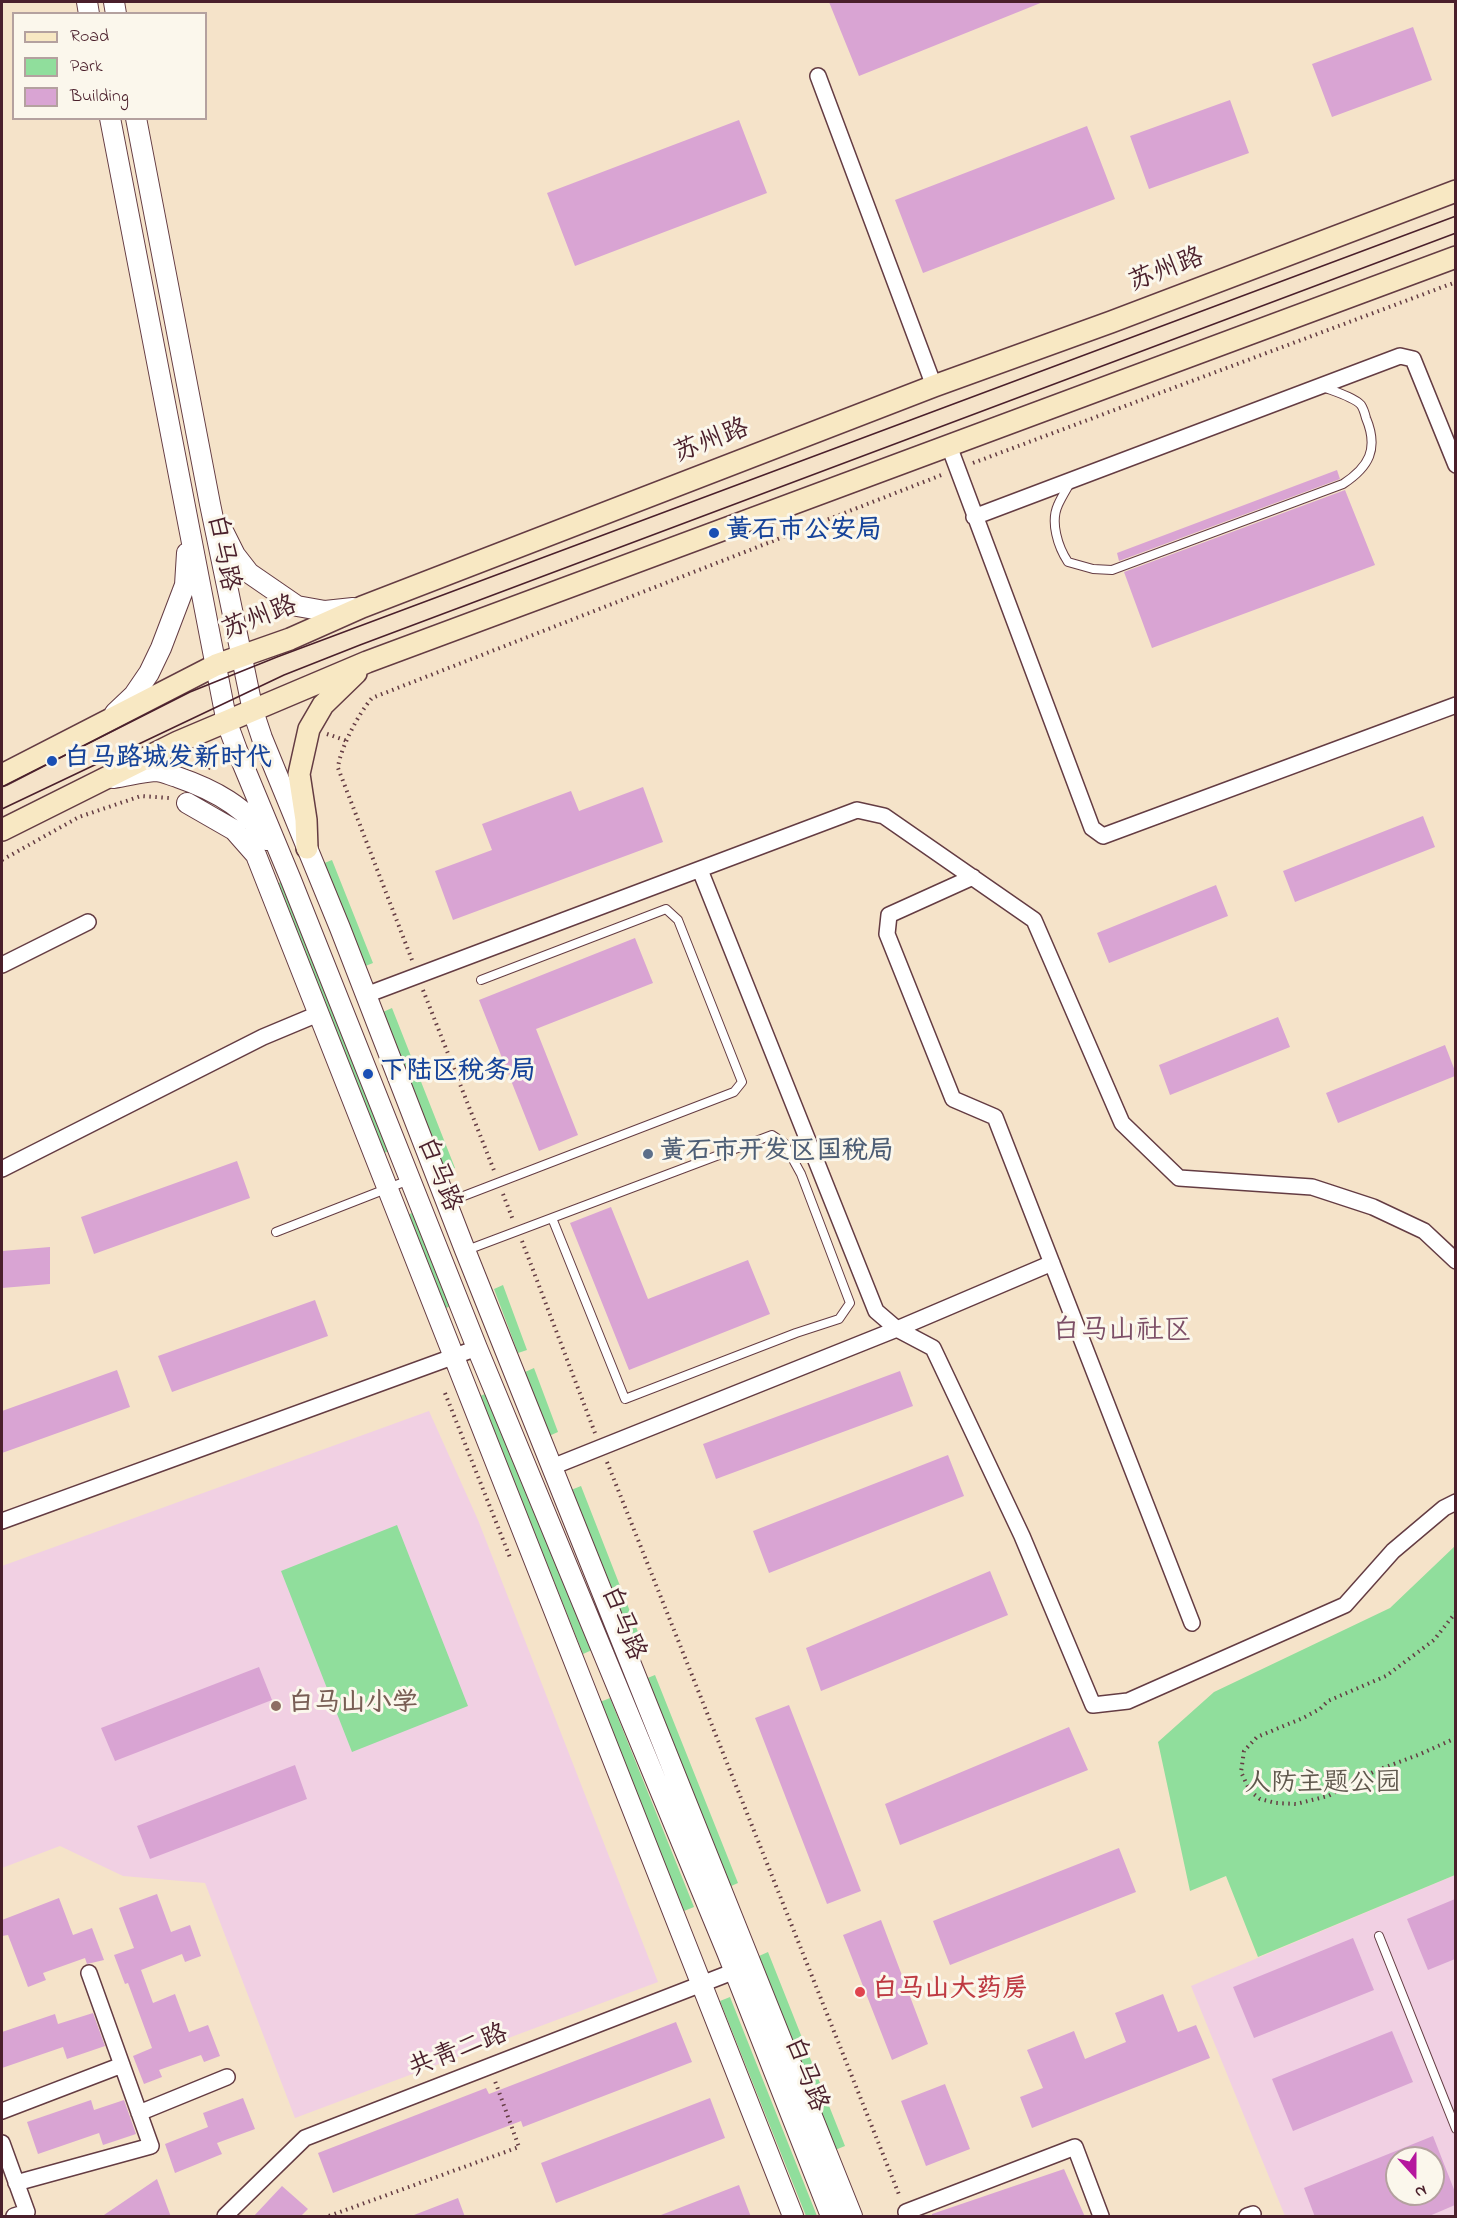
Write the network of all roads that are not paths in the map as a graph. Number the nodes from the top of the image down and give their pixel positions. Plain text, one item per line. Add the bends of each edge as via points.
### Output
1 (818, 76) dead end
2 (110, 120) edge
3 (136, 120) edge
4 (1455, 191) edge
5 (1455, 257) edge
6 (934, 386) junction
7 (1321, 386) junction
8 (949, 446) junction
9 (1455, 465) edge
10 (1072, 480) junction
11 (210, 504) junction
12 (185, 508) junction
13 (974, 517) junction
14 (362, 607) junction
15 (242, 657) junction
16 (367, 662) junction
17 (216, 665) junction
18 (1455, 705) edge
19 (253, 711) junction
20 (227, 723) junction
21 (103, 725) junction
22 (2, 775) edge
23 (108, 778) junction
24 (187, 803) road end
25 (2, 830) edge
26 (307, 848) junction
27 (700, 870) junction
28 (973, 878) junction
29 (291, 880) junction
30 (88, 922) dead end
31 (2, 965) edge
32 (482, 980) dead end
33 (366, 995) junction
34 (318, 1014) junction
35 (2, 1169) edge
36 (410, 1180) junction
37 (387, 1189) junction
38 (447, 1203) junction
39 (552, 1218) junction
40 (276, 1232) dead end
41 (465, 1251) junction
42 (1455, 1261) edge
43 (1052, 1263) junction
44 (897, 1329) junction
45 (477, 1348) junction
46 (454, 1356) junction
47 (552, 1467) junction
48 (1455, 1502) edge
49 (2, 1521) edge
50 (1192, 1623) dead end
51 (1378, 1936) dead end
52 (735, 1971) junction
53 (89, 1973) dead end
54 (702, 1984) junction
55 (122, 2065) junction
56 (227, 2077) dead end
57 (2, 2111) edge
58 (139, 2113) junction
59 (1455, 2129) edge
60 (2, 2143) edge
61 (16, 2183) junction
62 (906, 2212) road end
63 (14, 2217) edge
64 (225, 2217) edge
65 (794, 2217) edge
66 (831, 2217) edge
67 (852, 2217) edge
68 (1101, 2217) edge

1 - 6 street
2 - 12 street, 白马路
3 - 11 street, 白马路
4 - 6 main road, 苏州路
5 - 8 main road
6 - 14 main road, 苏州路
7 - 9 street via 1400,356 1413,359
7 - 10 street
7 - 10 lane via 1361,405 1373,433 1370,456 1360,473 1332,489 1112,570 1068,562 1059,549 1056,507
8 - 13 street
8 - 16 main road
10 - 13 street
11 - 14 street via 235,555 249,573 297,606 325,611
11 - 15 street, 白马路
12 - 17 street, 白马路
12 - 21 street via 185,585 149,673 134,695
13 - 18 street via 1092,828 1103,836
14 - 15 main road, 苏州路
15 - 17 main road, 苏州路
15 - 19 street, 白马路
16 - 19 main road
16 - 26 main road via 323,705 309,729 298,774
17 - 20 street, 白马路
17 - 21 main road, 苏州路
19 - 20 main road
19 - 26 street, 白马路
20 - 23 main road via 178,742
20 - 29 street, 白马路
21 - 22 main road, 苏州路
23 - 25 main road
23 - 29 street via 157,771 219,795 261,828
24 - 34 street via 234,830 256,855
26 - 33 street, 白马路
27 - 28 street via 857,810 884,816
27 - 33 street
27 - 44 street via 876,1311
28 - 42 street via 1034,920 1122,1123 1179,1178 1312,1187 1372,1207 1424,1231
28 - 43 street via 889,915 887,934 953,1099 995,1117
29 - 36 street, 白马路
30 - 31 street
32 - 38 lane via 666,909 678,920 741,1082 734,1092
33 - 38 street, 白马路
34 - 35 street via 263,1037
34 - 37 street
36 - 37 lane
36 - 45 street, 白马路
37 - 40 lane
37 - 46 street
38 - 41 street, 白马路
39 - 39 lane via 772,1135 784,1143 801,1174 850,1303 839,1319 625,1399
39 - 41 lane
41 - 47 street, 白马路
43 - 44 street
43 - 50 street
44 - 47 street
44 - 48 street via 933,1348 1022,1536 1093,1705 1128,1701 1345,1605 1392,1551
45 - 46 street
45 - 52 street, 白马路
46 - 49 street
46 - 54 street
47 - 67 street, 白马路
51 - 59 lane
52 - 54 street, 共青二路
52 - 66 street, 白马路
53 - 55 street
54 - 64 street, 共青二路 via 305,2138
54 - 65 street
55 - 57 street
55 - 58 street
56 - 58 street
58 - 61 street via 151,2146
60 - 61 street
61 - 63 street via 27,2212
62 - 68 street via 1076,2147

